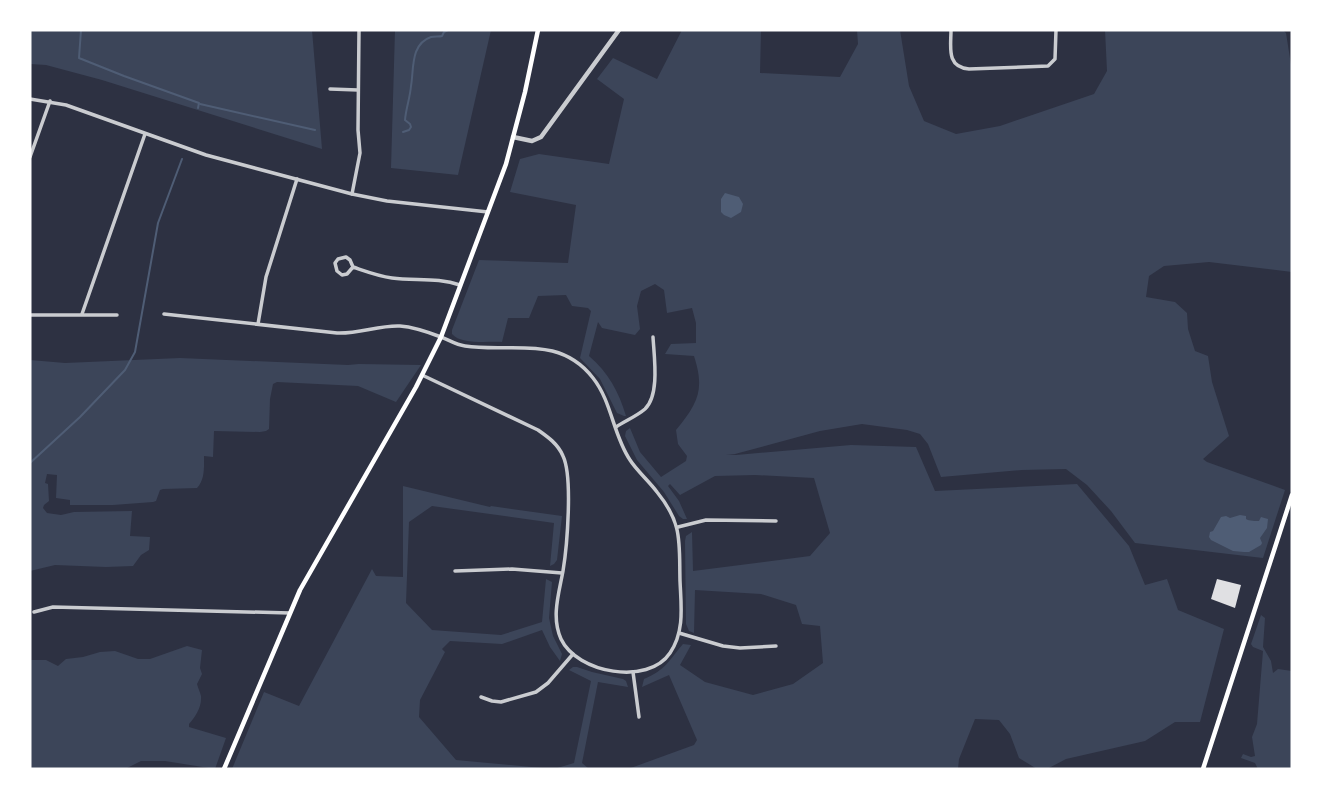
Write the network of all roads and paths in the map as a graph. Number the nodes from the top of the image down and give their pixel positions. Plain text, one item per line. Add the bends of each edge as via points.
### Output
1 (359, 30) edge
2 (538, 30) edge
3 (619, 30) edge
4 (951, 30) edge
5 (1056, 30) edge
6 (330, 89) dead end
7 (358, 90) junction
8 (30, 99) edge
9 (50, 101) junction
10 (145, 134) junction
11 (513, 137) junction
12 (30, 157) edge
13 (298, 179) junction
14 (352, 194) junction
15 (488, 212) junction
16 (353, 267) junction
17 (461, 286) junction
18 (82, 314) junction
19 (164, 314) dead end
20 (30, 315) edge
21 (117, 315) dead end
22 (258, 324) junction
23 (441, 337) junction
24 (653, 337) dead end
25 (422, 375) junction
26 (616, 427) junction
27 (1292, 495) edge
28 (776, 521) dead end
29 (678, 527) junction
30 (455, 570) dead end
31 (562, 573) junction
32 (34, 612) dead end
33 (289, 613) junction
34 (679, 634) junction
35 (776, 646) dead end
36 (573, 654) junction
37 (633, 672) junction
38 (481, 697) dead end
39 (639, 718) dead end
40 (224, 769) edge
41 (1203, 769) edge

1 - 7 street
2 - 11 main road
3 - 11 street via 541,136 532,141
4 - 5 street via 953,61 970,69 1048,66 1055,59
6 - 7 street
7 - 14 street via 360,153
8 - 9 street
9 - 10 street
9 - 12 street
10 - 13 street
10 - 18 street
11 - 15 main road
13 - 14 street
13 - 22 street via 268,270
14 - 15 street
15 - 17 main road
16 - 16 street via 342,275 335,263 346,257
16 - 17 street via 392,278 446,280
17 - 23 main road
18 - 20 street
18 - 21 street
19 - 22 street
22 - 23 street via 343,333 402,326
23 - 25 main road
23 - 26 street via 463,346 539,348 566,356 598,385
24 - 26 street via 651,402
25 - 31 street via 538,430 560,450 567,468 568,518
25 - 33 main road
26 - 29 street via 629,459 666,503
27 - 41 main road
28 - 29 street via 705,520
29 - 34 street
30 - 31 street
31 - 36 street via 557,625
32 - 33 street via 53,607
33 - 40 main road
34 - 35 street via 740,648
34 - 37 street via 662,662
36 - 37 street via 598,666
36 - 38 street via 537,692 501,702
37 - 39 street

